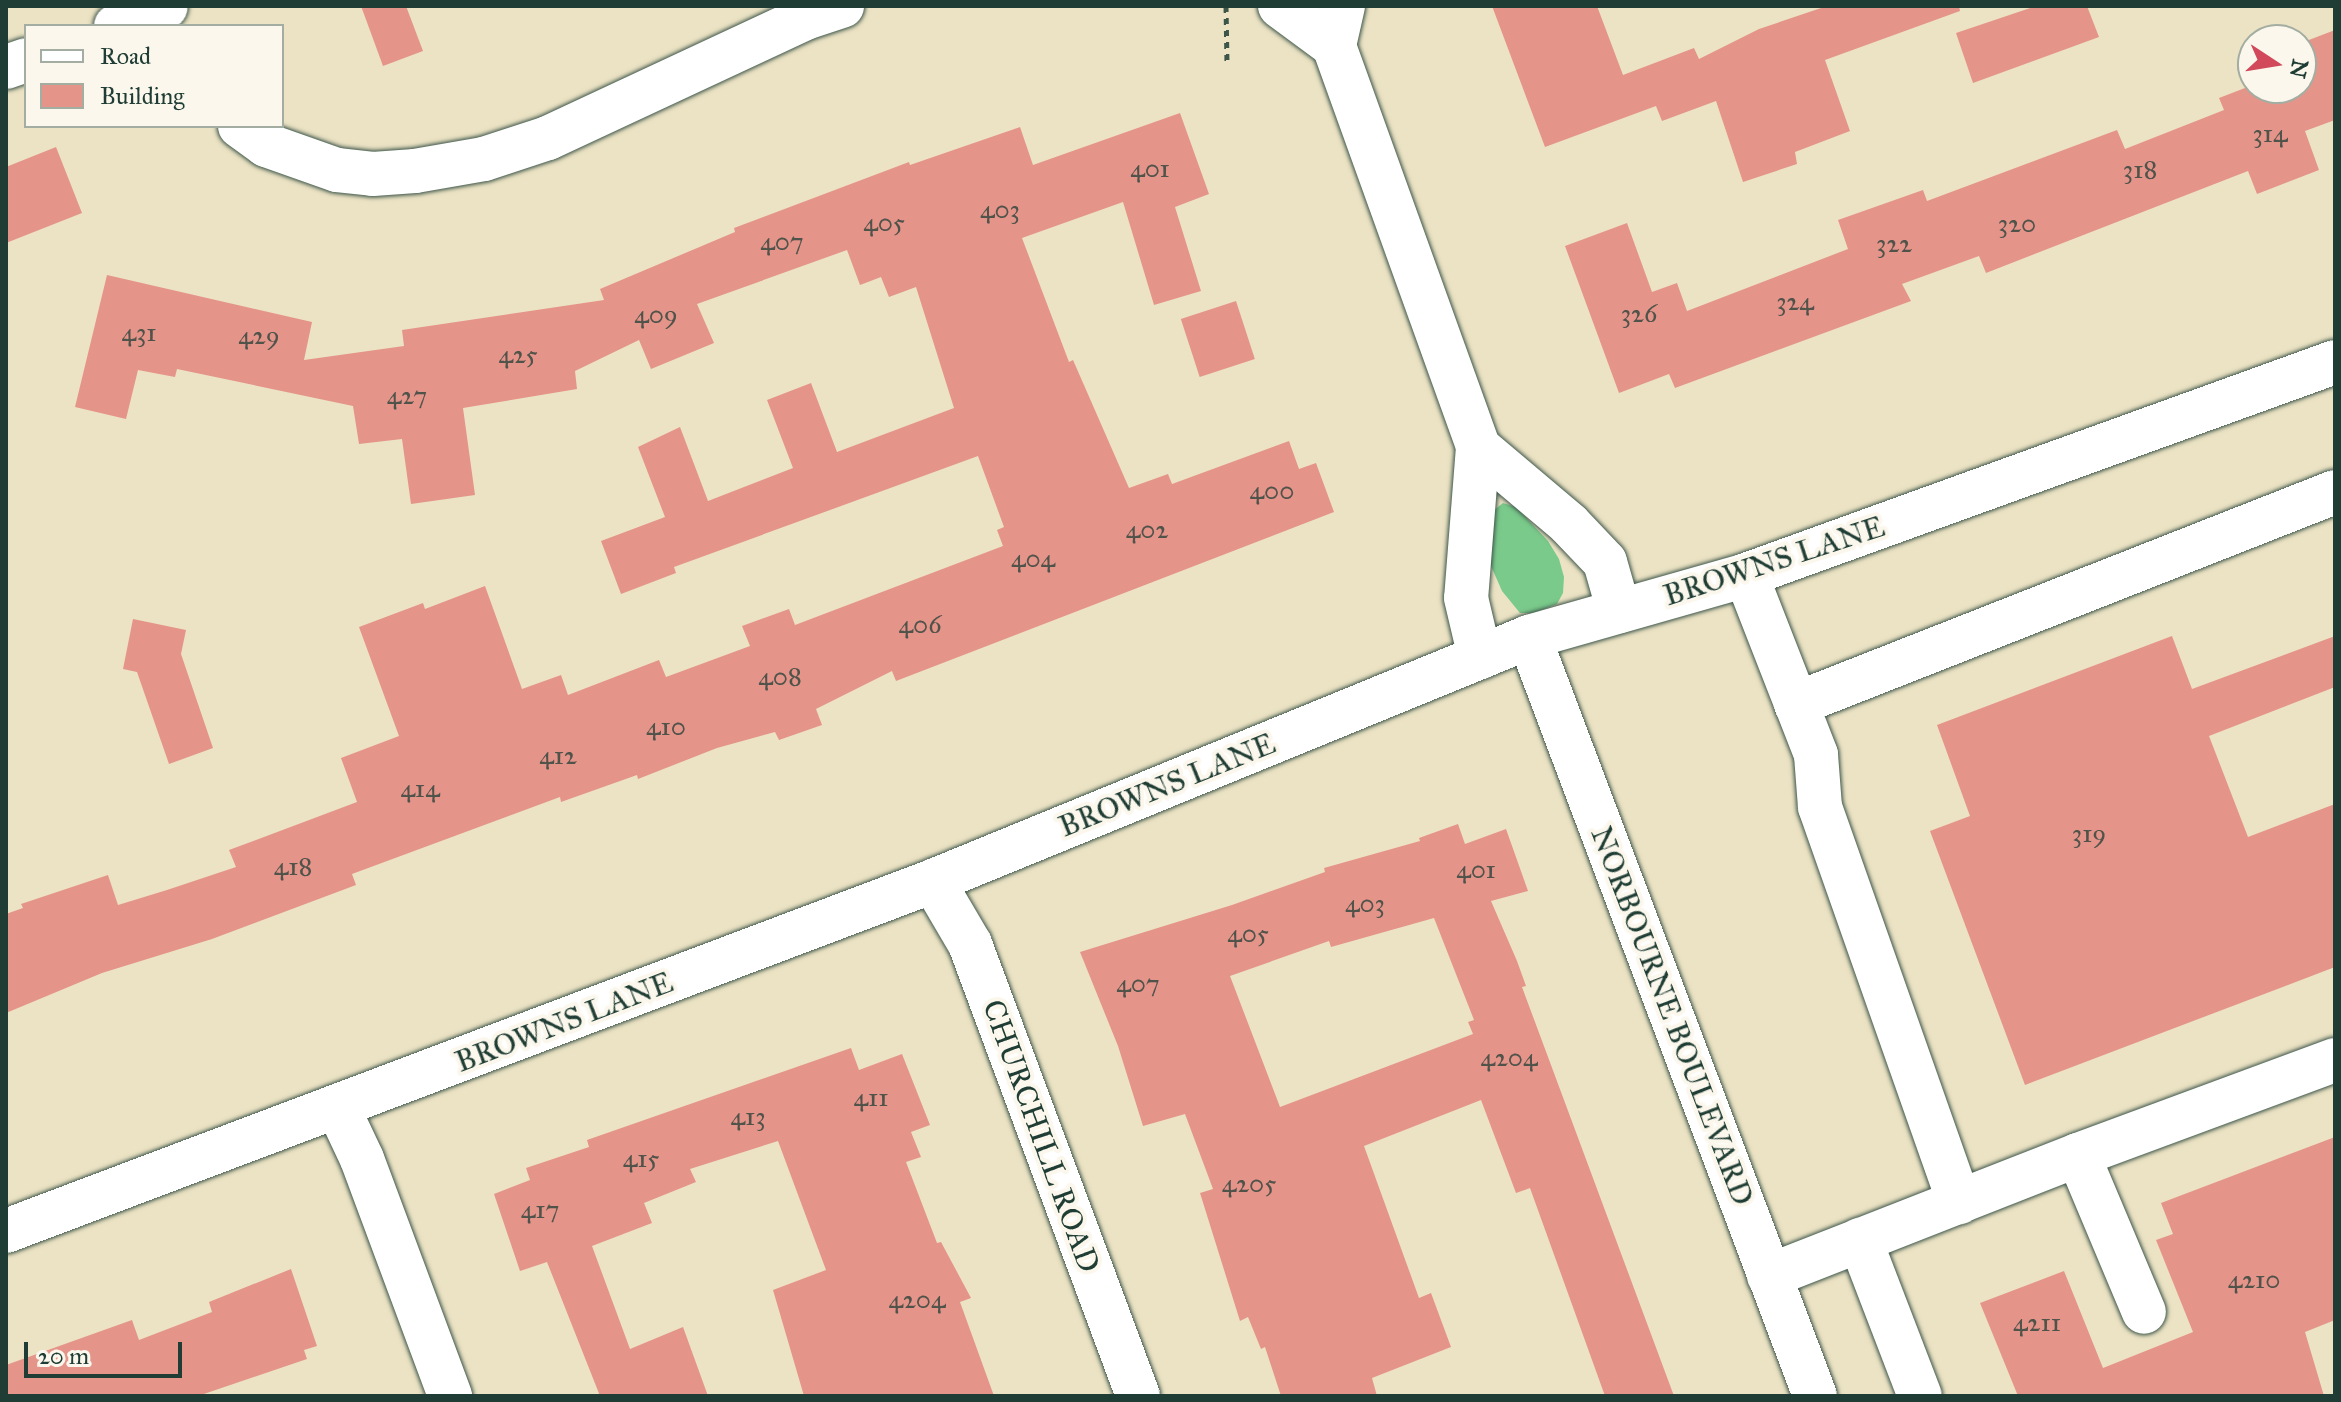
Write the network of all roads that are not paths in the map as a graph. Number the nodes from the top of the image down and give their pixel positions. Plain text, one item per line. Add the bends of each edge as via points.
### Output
1 (842, 6) edge
2 (1280, 6) edge
3 (169, 13) edge
4 (124, 24) edge
5 (1338, 26) edge
6 (243, 128) edge
7 (2335, 362) edge
8 (1478, 447) junction
9 (2335, 492) edge
10 (1746, 575) junction
11 (1619, 611) junction
12 (1529, 637) junction
13 (1480, 657) junction
14 (1796, 704) junction
15 (933, 881) junction
16 (2335, 1060) edge
17 (338, 1108) junction
18 (2078, 1155) junction
19 (1959, 1202) junction
20 (6, 1231) edge
21 (1860, 1240) junction
22 (1769, 1276) junction
23 (2144, 1312) dead end
24 (450, 1396) edge
25 (1138, 1396) edge
26 (1815, 1396) edge
27 (1920, 1396) edge

1 - 6 street via 805,18 548,138 484,159 415,171 337,170 266,145
2 - 5 street
3 - 4 street
5 - 8 street
7 - 10 street, BROWNS LANE
8 - 11 street via 1569,524 1605,562
8 - 13 street via 1466,598
9 - 14 street
10 - 11 street, BROWNS LANE
10 - 14 street
11 - 12 street, BROWNS LANE
12 - 13 street, BROWNS LANE
12 - 22 street, NORBOURNE BOULEVARD
13 - 15 street, BROWNS LANE
14 - 19 street via 1816,755 1820,807
15 - 17 street, BROWNS LANE
15 - 25 street, CHURCHILL ROAD via 970,944
16 - 18 street
17 - 20 street, BROWNS LANE
17 - 24 street
18 - 19 street
18 - 23 street
19 - 21 street
21 - 22 street
21 - 27 street
22 - 26 street, NORBOURNE BOULEVARD

